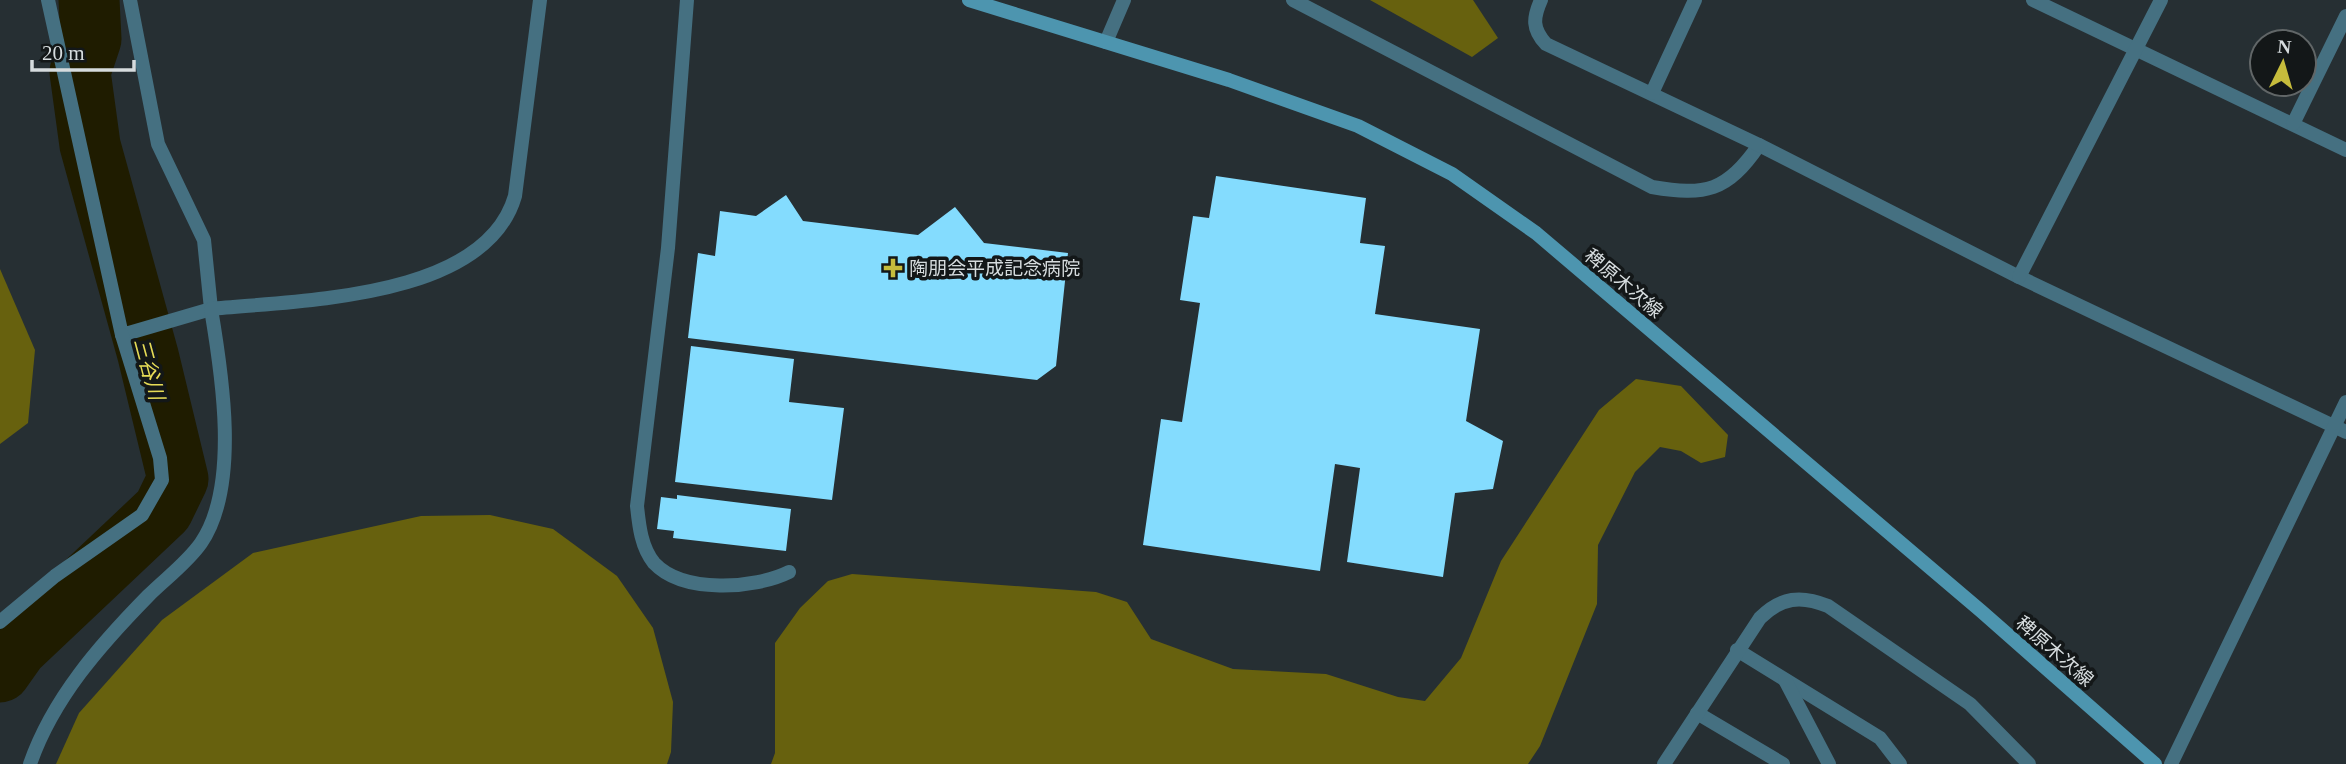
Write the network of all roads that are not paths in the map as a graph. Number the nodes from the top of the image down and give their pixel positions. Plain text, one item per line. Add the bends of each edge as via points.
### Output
1 (48, 0) edge
2 (130, 0) edge
3 (540, 0) edge
4 (687, 0) edge
5 (969, 0) edge
6 (1124, 0) edge
7 (1293, 0) edge
8 (1541, 0) edge
9 (1695, 0) edge
10 (2033, 0) edge
11 (2161, 0) edge
12 (2346, 16) edge
13 (1106, 42) junction
14 (2137, 51) junction
15 (1652, 93) junction
16 (2293, 124) junction
17 (1759, 145) junction
18 (2346, 150) edge
19 (2019, 277) junction
20 (211, 309) junction
21 (126, 334) junction
22 (2346, 402) edge
23 (2340, 429) edge
24 (789, 572) dead end
25 (0, 622) edge
26 (1737, 650) junction
27 (1784, 679) junction
28 (1697, 713) junction
29 (30, 764) edge
30 (1664, 764) edge
31 (1783, 764) edge
32 (1829, 764) edge
33 (1900, 764) edge
34 (2029, 764) edge
35 (2155, 764) edge
36 (2171, 764) edge

1 - 21 street
2 - 20 street via 158,144 204,240
3 - 20 street via 515,196 501,226 484,242 431,274 382,289
4 - 24 street via 668,248 637,506 639,531 655,563 684,579 708,585 752,584
5 - 13 main road, 稗原木次線
6 - 13 street
7 - 17 street via 1652,187 1687,193 1716,187 1741,171
8 - 15 street via 1534,29 1546,44
9 - 15 street
10 - 14 street
11 - 14 street
12 - 16 street
13 - 35 main road, 稗原木次線 via 1358,126 1452,174 1536,233
14 - 16 street
14 - 19 street
15 - 17 street
16 - 18 street
17 - 19 street
19 - 23 street
20 - 21 street
20 - 29 street via 226,431 217,508 201,543 85,667 42,729
21 - 25 street via 162,480 142,515 55,576
22 - 23 street
23 - 36 street
26 - 27 street
26 - 28 street
26 - 34 street via 1776,604 1797,598 1820,603 1970,704
27 - 32 street
27 - 33 street via 1880,738
28 - 30 street
28 - 31 street

